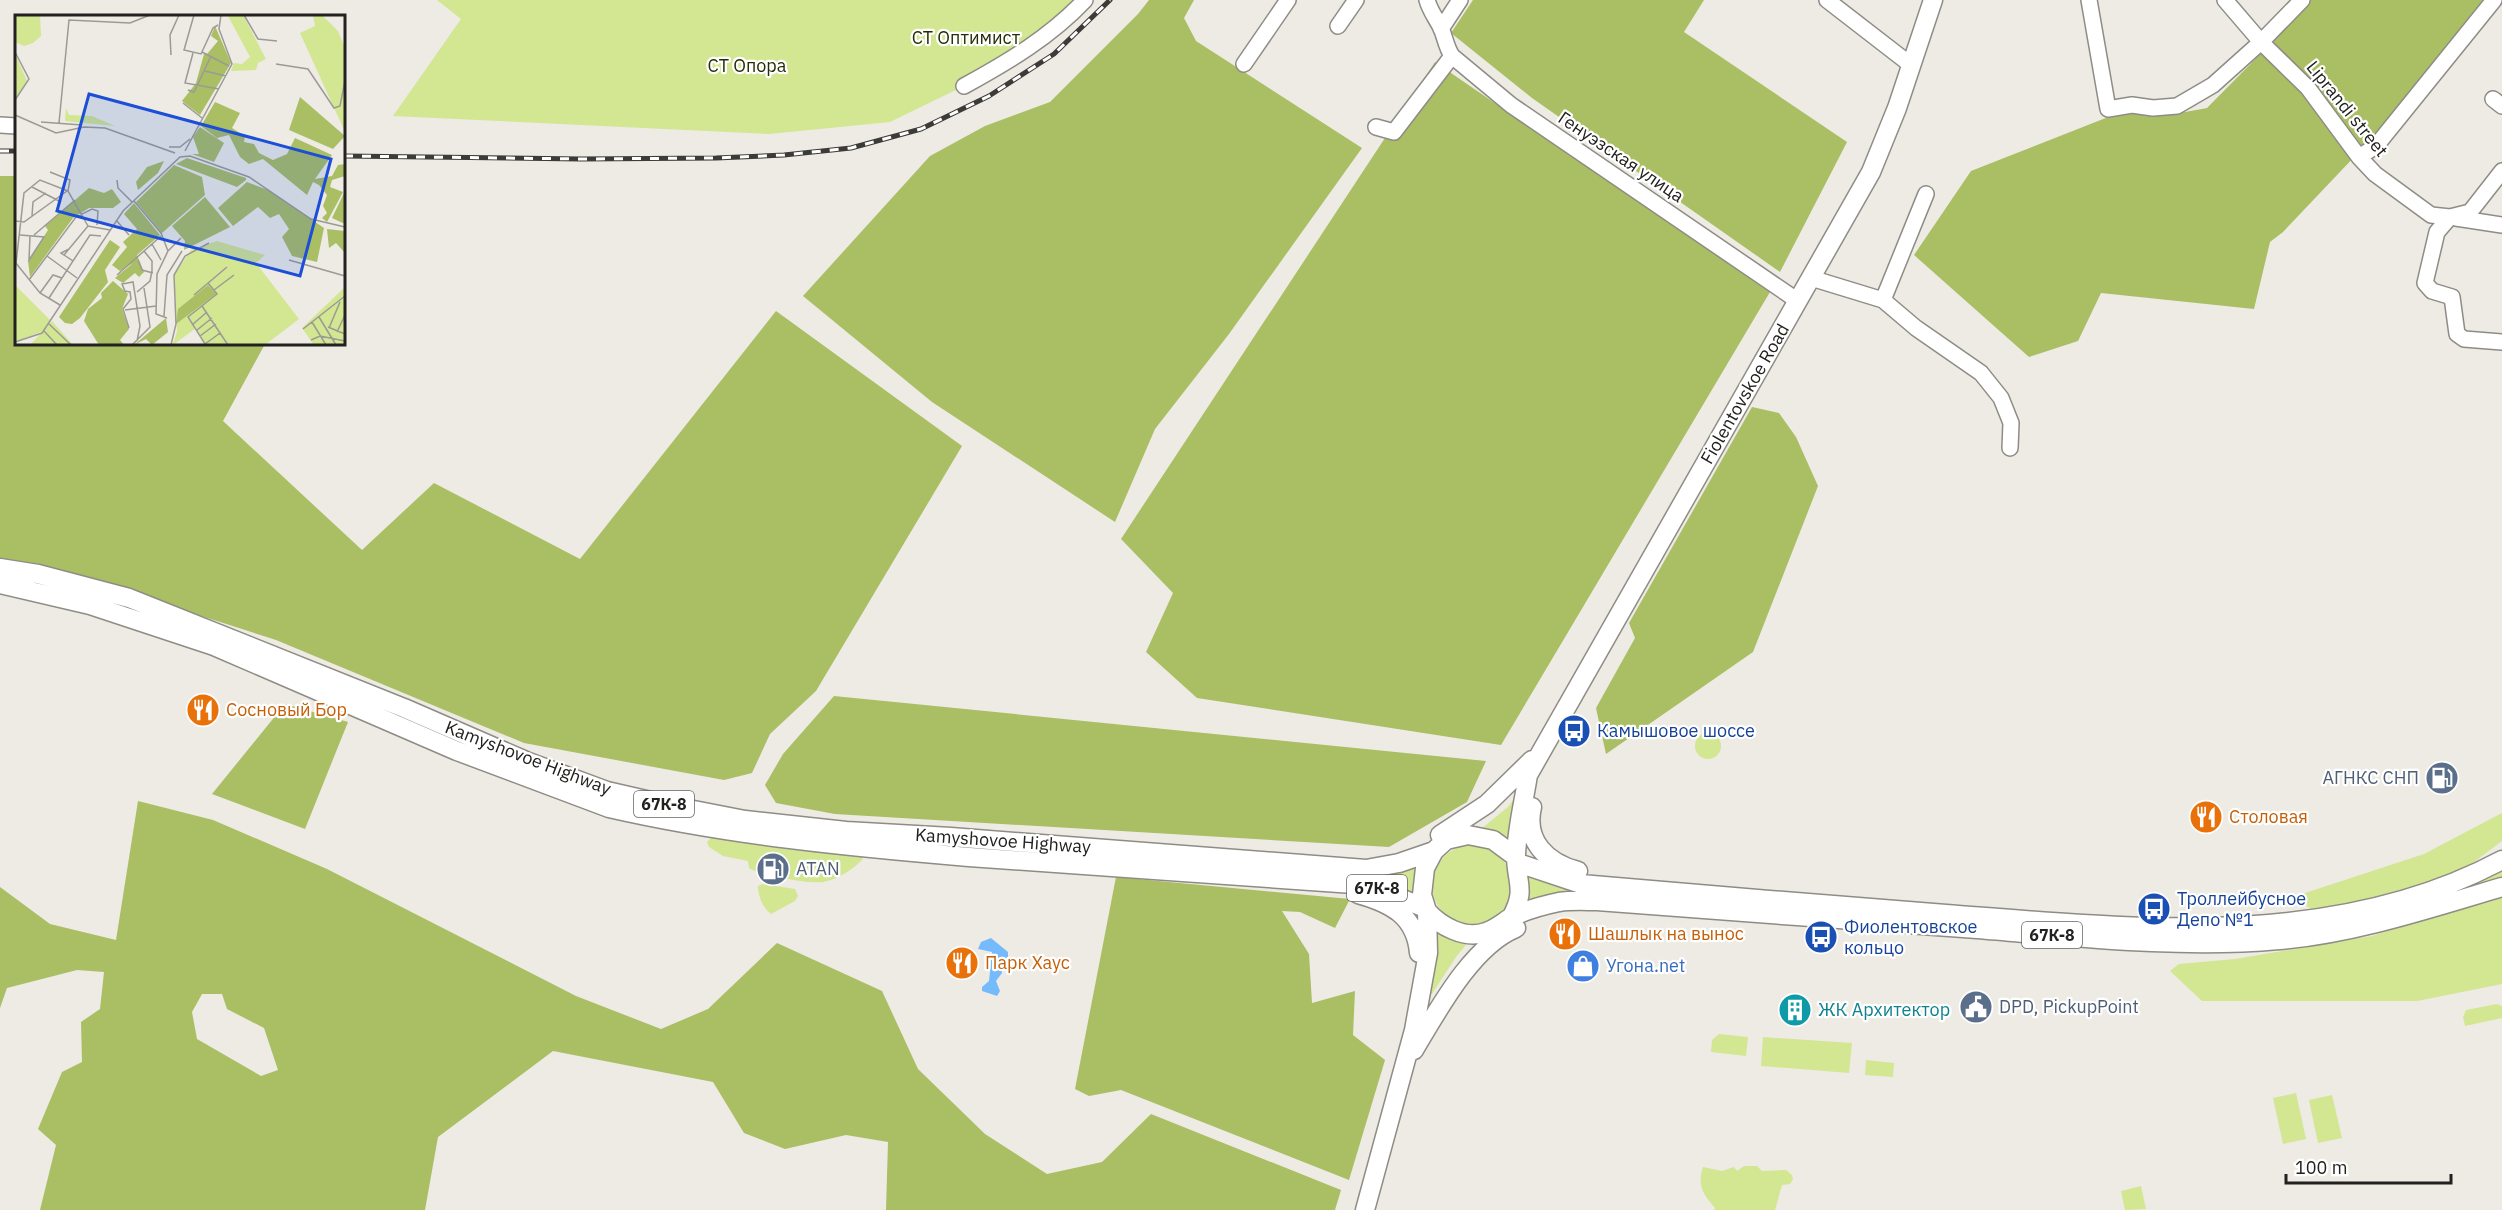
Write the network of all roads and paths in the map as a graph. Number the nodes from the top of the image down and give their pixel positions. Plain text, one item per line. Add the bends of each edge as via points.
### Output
1 (1085, 0) edge
2 (1288, 0) edge
3 (1356, 0) edge
4 (1427, 0) edge
5 (1460, 0) edge
6 (1827, 0) edge
7 (1932, 0) edge
8 (2089, 0) edge
9 (2225, 0) edge
10 (2302, 0) edge
11 (2494, 0) edge
12 (1338, 26) dead end
13 (1441, 29) junction
14 (2261, 42) junction
15 (1452, 57) junction
16 (1244, 64) dead end
17 (1911, 65) junction
18 (964, 86) dead end
19 (0, 125) edge
20 (15, 126) edge
21 (1376, 127) dead end
22 (2359, 157) junction
23 (2502, 171) edge
24 (1926, 194) dead end
25 (2450, 217) junction
26 (2502, 225) edge
27 (1811, 278) junction
28 (1883, 300) junction
29 (1798, 301) junction
30 (2502, 342) edge
31 (2010, 448) dead end
32 (0, 568) edge
33 (0, 584) edge
34 (1561, 717) junction
35 (1538, 755) junction
36 (1528, 775) junction
37 (1459, 836) junction
38 (1434, 850) junction
39 (1517, 860) junction
40 (2502, 860) edge
41 (1284, 862) junction
42 (1326, 882) junction
43 (2502, 887) edge
44 (1679, 892) junction
45 (1658, 906) junction
46 (1426, 909) junction
47 (1511, 918) junction
48 (1482, 934) junction
49 (1417, 1012) junction
50 (1414, 1030) junction
51 (1404, 1067) junction
52 (1365, 1210) edge

1 - 18 street via 1064,23 1018,56
2 - 16 street
3 - 12 street
4 - 13 street, Генуэзская улица
5 - 13 street
6 - 17 street
7 - 17 main road, Fiolentovskoe Road
8 - 14 street via 2108,109 2177,106 2213,85
9 - 14 street, Liprandi street
10 - 14 street
11 - 22 street via 2376,146
13 - 15 street, Генуэзская улица
14 - 22 street, Liprandi street via 2308,88
15 - 21 street via 1394,132
15 - 29 street, Генуэзская улица via 1511,105
17 - 27 main road, Fiolentovskoe Road via 1871,172
19 - 20 street
22 - 25 street, Liprandi street via 2375,174 2431,215
23 - 25 street via 2470,212
24 - 28 street
25 - 26 street, Liprandi street
25 - 30 street via 2437,232 2425,283 2432,291 2452,297 2457,334 2464,339
27 - 28 street
27 - 29 main road, Fiolentovskoe Road
28 - 31 street via 1981,373 2001,398 2012,423
29 - 34 main road, Fiolentovskoe Road
32 - 41 main road, Kamyshovoe Highway / 67К-8 via 38,573 129,598 607,791 745,820 846,831
33 - 42 main road, Kamyshovoe Highway / 67К-8 via 90,605 214,646 466,754 631,813 738,832 904,851
34 - 35 main road, Fiolentovskoe Road
34 - 44 main road via 1531,813 1534,839 1546,857 1559,866
35 - 36 main road, Fiolentovskoe Road
35 - 41 main road via 1487,804 1450,830 1397,854
36 - 37 main road, Fiolentovskoe Road
36 - 39 main road, Fiolentovskoe Road
37 - 38 main road, 67К-8
37 - 39 main road, 67К-8 via 1493,840
38 - 41 main road, Kamyshovoe Highway / 67К-8 via 1399,863 1366,869
38 - 46 main road, 67К-8 via 1422,883
39 - 44 main road, 67К-8 via 1581,884
39 - 47 main road via 1521,891
40 - 44 main road, 67К-8 via 2466,880 2387,906 2280,924 2178,927 2024,920
42 - 46 main road, 67К-8 via 1368,885
42 - 49 main road via 1371,898 1412,924 1418,936
43 - 45 main road, 67К-8 via 2348,929 2280,940 2234,942 2176,943 2064,936
45 - 47 main road, 67К-8 via 1559,902
45 - 51 main road via 1642,911 1594,910 1545,916 1510,931 1478,956
46 - 48 main road, 67К-8 via 1448,928
46 - 49 main road via 1428,953
47 - 48 main road, 67К-8
48 - 50 main road via 1458,962
49 - 50 main road
50 - 51 main road
51 - 52 main road

